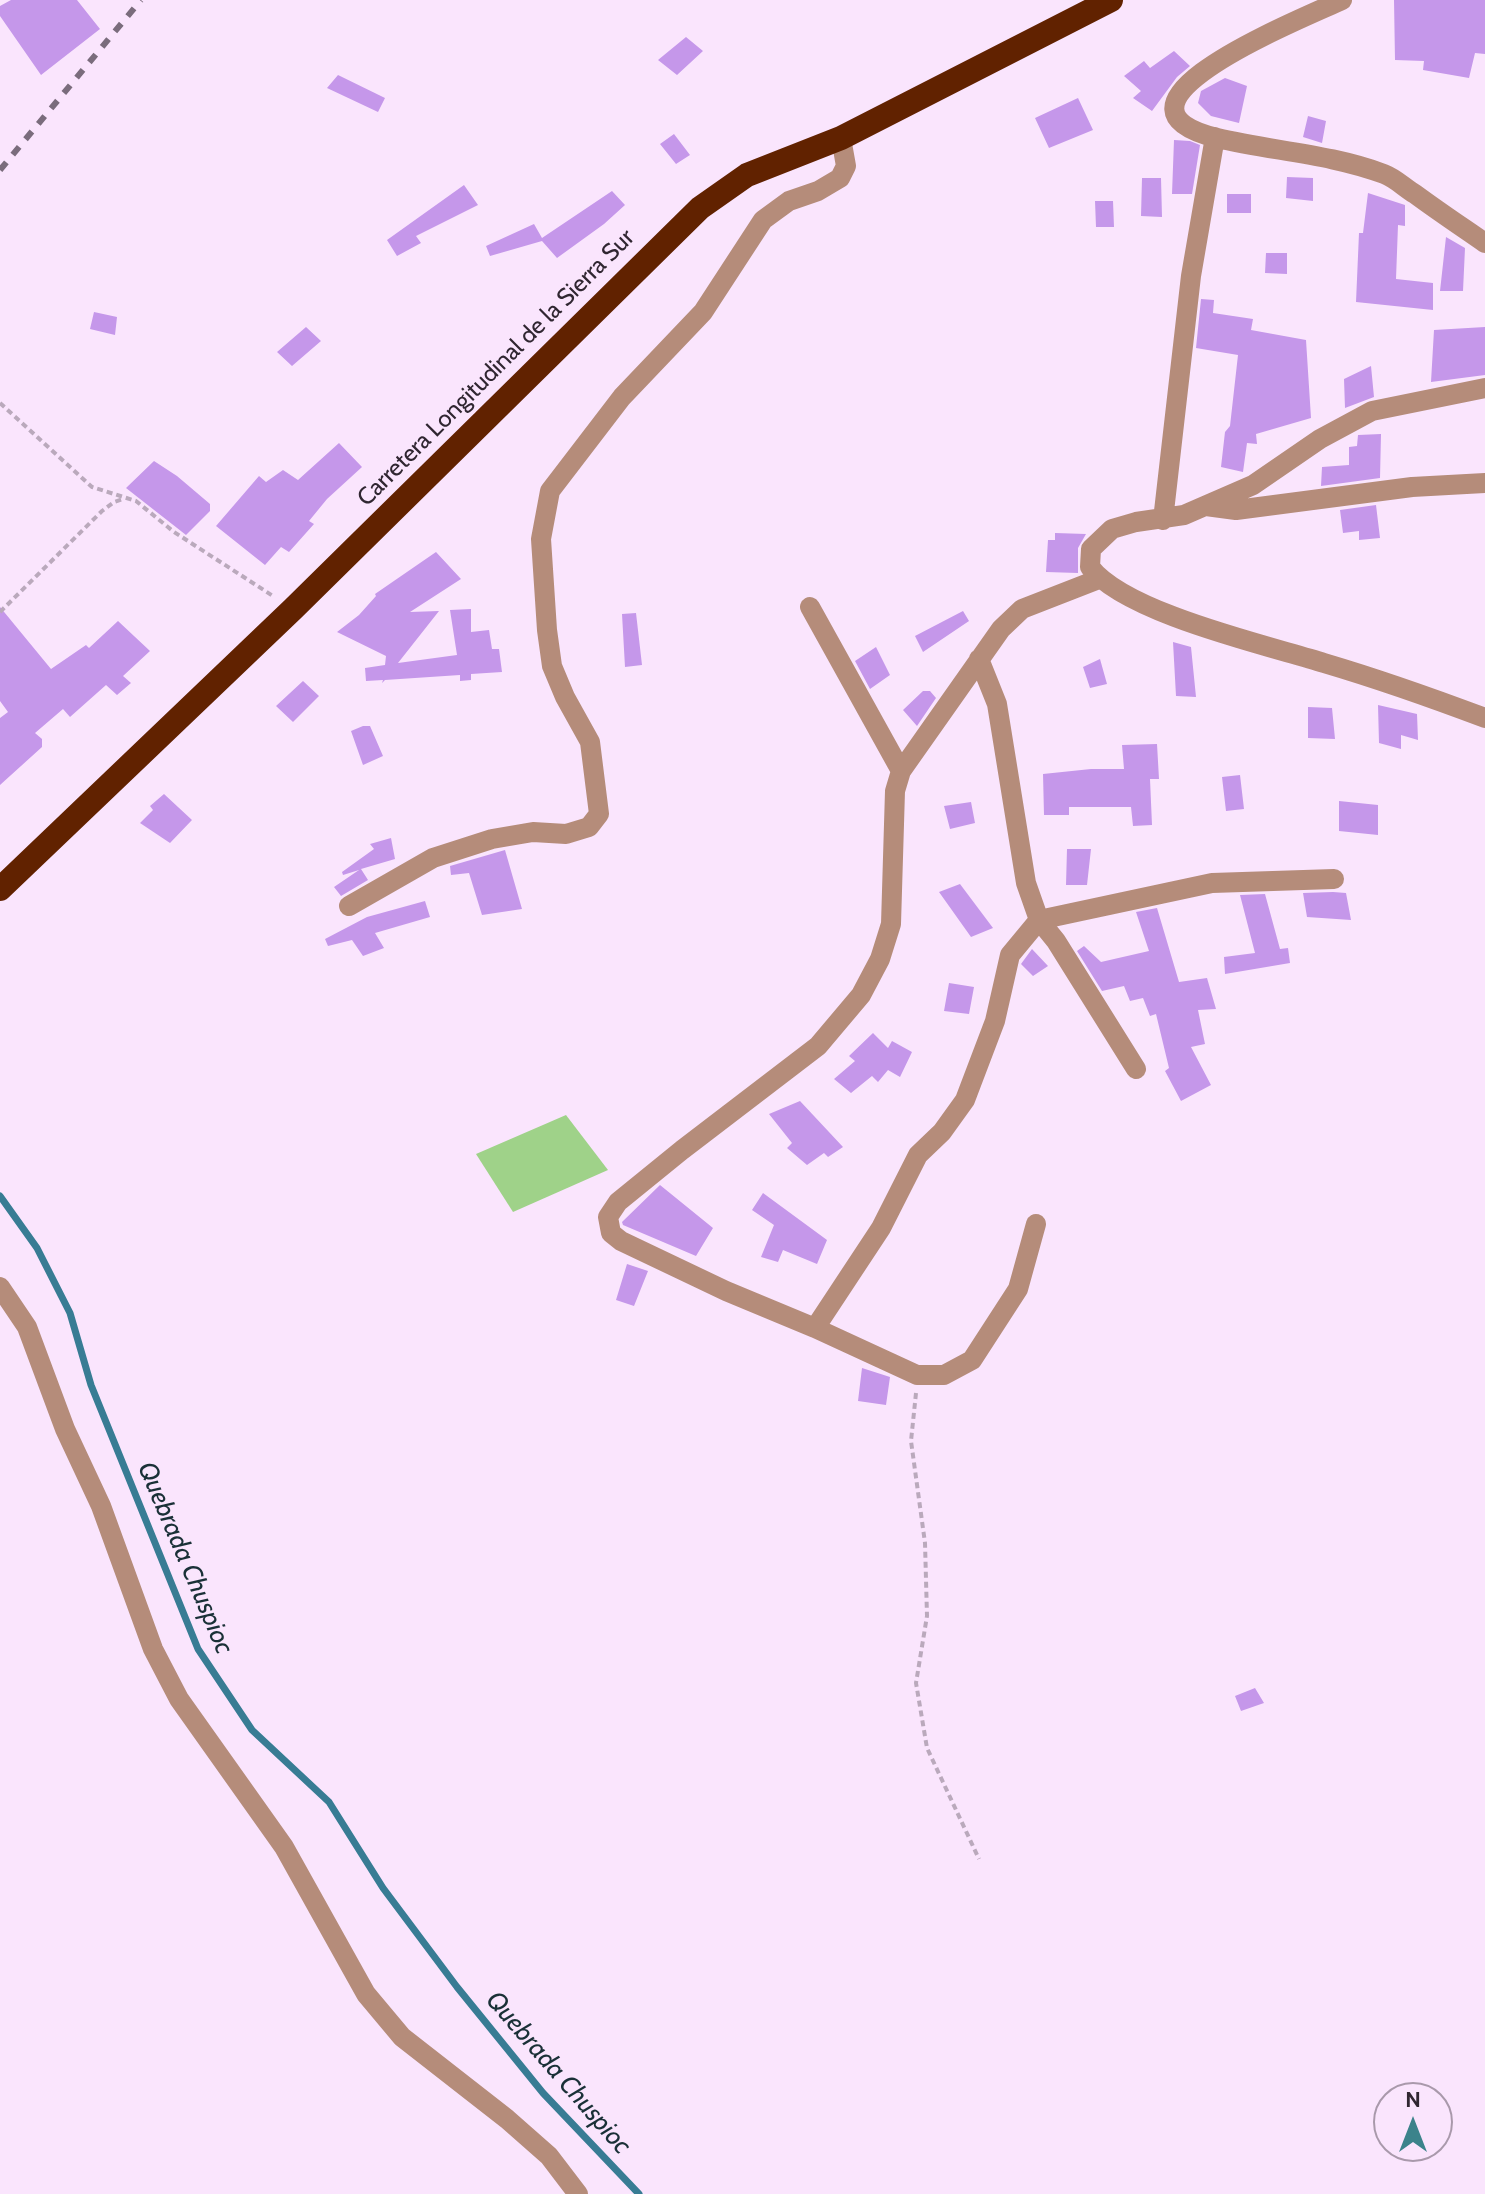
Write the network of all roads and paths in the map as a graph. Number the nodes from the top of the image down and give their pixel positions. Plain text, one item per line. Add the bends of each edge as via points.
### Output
1 (1111, 0) edge
2 (1342, 0) edge
3 (1215, 137) junction
4 (841, 138) junction
5 (1485, 243) edge
6 (1485, 388) edge
7 (0, 403) edge
8 (1485, 483) edge
9 (126, 498) junction
10 (1206, 506) junction
11 (1163, 520) junction
12 (1099, 579) junction
13 (810, 607) dead end
14 (293, 609) junction
15 (0, 612) edge
16 (979, 659) junction
17 (1485, 718) edge
18 (901, 771) junction
19 (1334, 879) dead end
20 (0, 889) edge
21 (349, 906) dead end
22 (1039, 920) junction
23 (1136, 1069) dead end
24 (1036, 1224) dead end
25 (0, 1287) edge
26 (815, 1328) junction
27 (917, 1375) junction
28 (979, 1859) dead end
29 (578, 2194) edge

1 - 4 highway, Carretera Longitudinal de la Sierra Sur
2 - 3 street via 1193,77 1174,104 1174,113 1179,122
3 - 5 street via 1387,175
3 - 11 street via 1191,276
4 - 14 highway, Carretera Longitudinal de la Sierra Sur via 747,175 700,208
4 - 21 street via 846,166 840,178 789,201 763,220 703,312 622,397 550,491 541,539 552,666 590,742 599,814 589,827 566,834 533,832 492,839 433,858
6 - 10 street via 1372,411 1253,485
7 - 9 path via 92,487
8 - 10 street via 1236,510
9 - 14 path
9 - 15 path via 102,511
10 - 11 street
11 - 12 street via 1112,529 1091,549 1090,567
12 - 16 street via 1022,609
12 - 17 street via 1159,610
13 - 18 street
14 - 20 highway, Carretera Longitudinal de la Sierra Sur
16 - 18 street
16 - 22 street via 997,704 1026,883
18 - 26 street via 895,791 891,924 861,995 818,1046 618,1202 608,1217 611,1233 621,1241
19 - 22 street via 1212,883
22 - 23 street
22 - 26 street via 1010,955 995,1021 965,1100 918,1155 881,1228
24 - 27 street via 1018,1289 972,1360 944,1375
25 - 29 street via 27,1327 153,1649 179,1699 284,1847 366,1994 402,2037 549,2156
26 - 27 street
27 - 28 path via 911,1441 925,1543 927,1616 916,1683 927,1748

